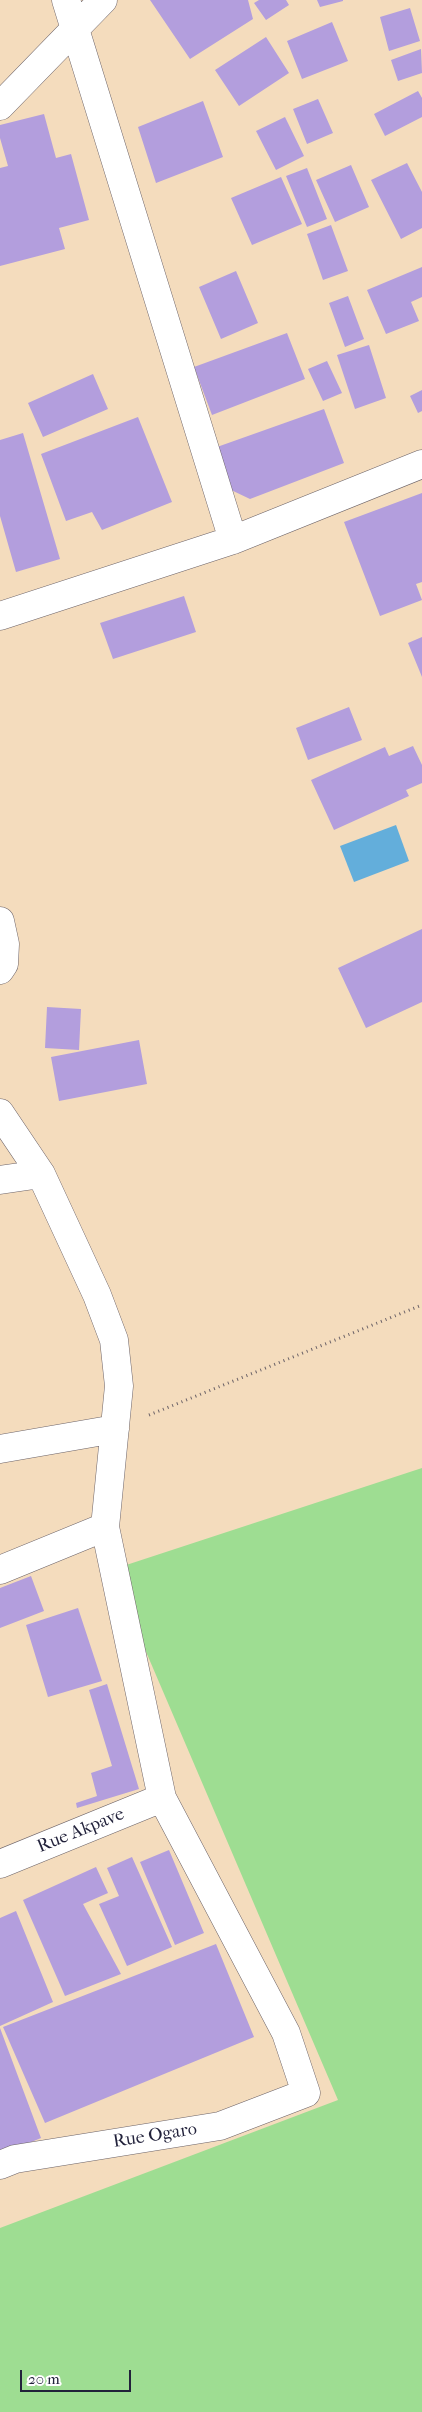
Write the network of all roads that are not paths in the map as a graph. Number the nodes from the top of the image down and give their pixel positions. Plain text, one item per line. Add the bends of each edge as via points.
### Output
1 (66, 0) edge
2 (103, 0) edge
3 (75, 29) junction
4 (0, 106) edge
5 (422, 464) edge
6 (233, 540) junction
7 (0, 616) edge
8 (0, 920) edge
9 (0, 970) edge
10 (0, 1113) edge
11 (41, 1174) junction
12 (0, 1180) edge
13 (115, 1429) junction
14 (0, 1448) edge
15 (105, 1527) junction
16 (0, 1570) edge
17 (162, 1798) junction
18 (0, 1864) edge
19 (0, 2165) edge

1 - 3 street
2 - 3 street
3 - 4 street
3 - 6 street
5 - 6 street
6 - 7 street
8 - 9 street via 5,944 4,964
10 - 11 street
11 - 12 street
11 - 13 street via 97,1295 114,1340 120,1386
13 - 14 street
13 - 15 street
15 - 16 street
15 - 17 street
17 - 18 street, Rue Akpave
17 - 19 street, Rue Ogaro via 286,2032 306,2093 220,2126 15,2159

